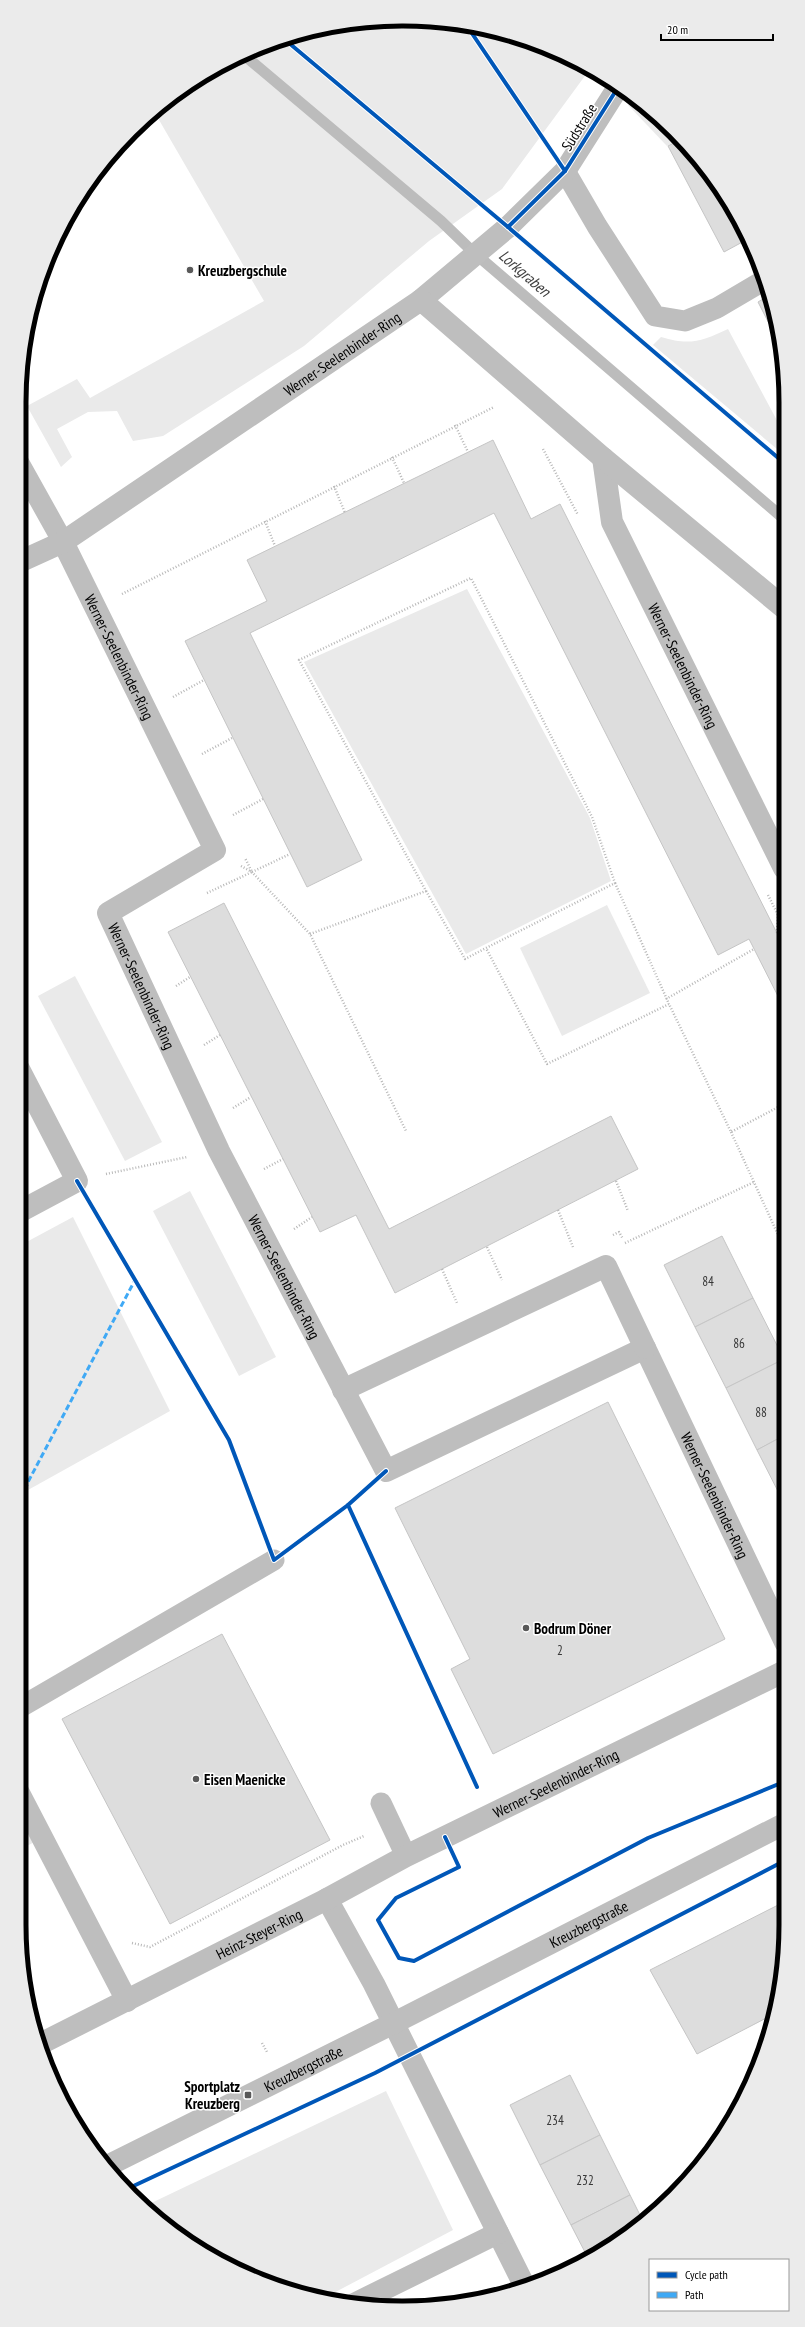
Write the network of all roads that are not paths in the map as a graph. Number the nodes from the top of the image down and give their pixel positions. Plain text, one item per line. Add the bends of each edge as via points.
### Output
1 (615, 91) edge
2 (565, 171) junction
3 (760, 283) edge
4 (421, 300) junction
5 (603, 458) junction
6 (26, 476) edge
7 (63, 542) junction
8 (26, 559) edge
9 (779, 604) edge
10 (779, 858) edge
11 (26, 1082) edge
12 (26, 1208) edge
13 (645, 1348) junction
14 (343, 1390) junction
15 (274, 1560) road end
16 (779, 1629) edge
17 (779, 1674) edge
18 (26, 1704) edge
19 (381, 1803) dead end
20 (26, 1806) edge
21 (779, 1827) edge
22 (406, 1856) junction
23 (327, 1899) junction
24 (127, 2001) junction
25 (392, 2024) junction
26 (45, 2042) edge
27 (112, 2164) edge
28 (498, 2233) junction
29 (522, 2282) edge
30 (371, 2299) edge

1 - 2 street, Südstraße
2 - 3 lane via 655,316 685,321 717,308
2 - 4 street, Südstraße via 508,227
4 - 5 street
4 - 7 street, Werner-Seelenbinder-Ring
5 - 9 street
5 - 10 street, Werner-Seelenbinder-Ring via 612,522
6 - 7 lane
7 - 8 street, Werner-Seelenbinder-Ring
7 - 14 street, Werner-Seelenbinder-Ring via 215,850 108,913 219,1150
11 - 12 street via 77,1180
13 - 14 street, Werner-Seelenbinder-Ring via 386,1471
13 - 14 street, Werner-Seelenbinder-Ring via 606,1266
13 - 16 street, Werner-Seelenbinder-Ring
15 - 18 lane
17 - 22 street, Werner-Seelenbinder-Ring
19 - 22 lane
20 - 24 street
21 - 25 street, Kreuzbergstraße
22 - 23 street, Werner-Seelenbinder-Ring
23 - 24 street, Heinz-Steyer-Ring
23 - 25 street
24 - 26 street, Heinz-Steyer-Ring
25 - 27 street, Kreuzbergstraße
25 - 28 street
28 - 29 street
28 - 30 street

